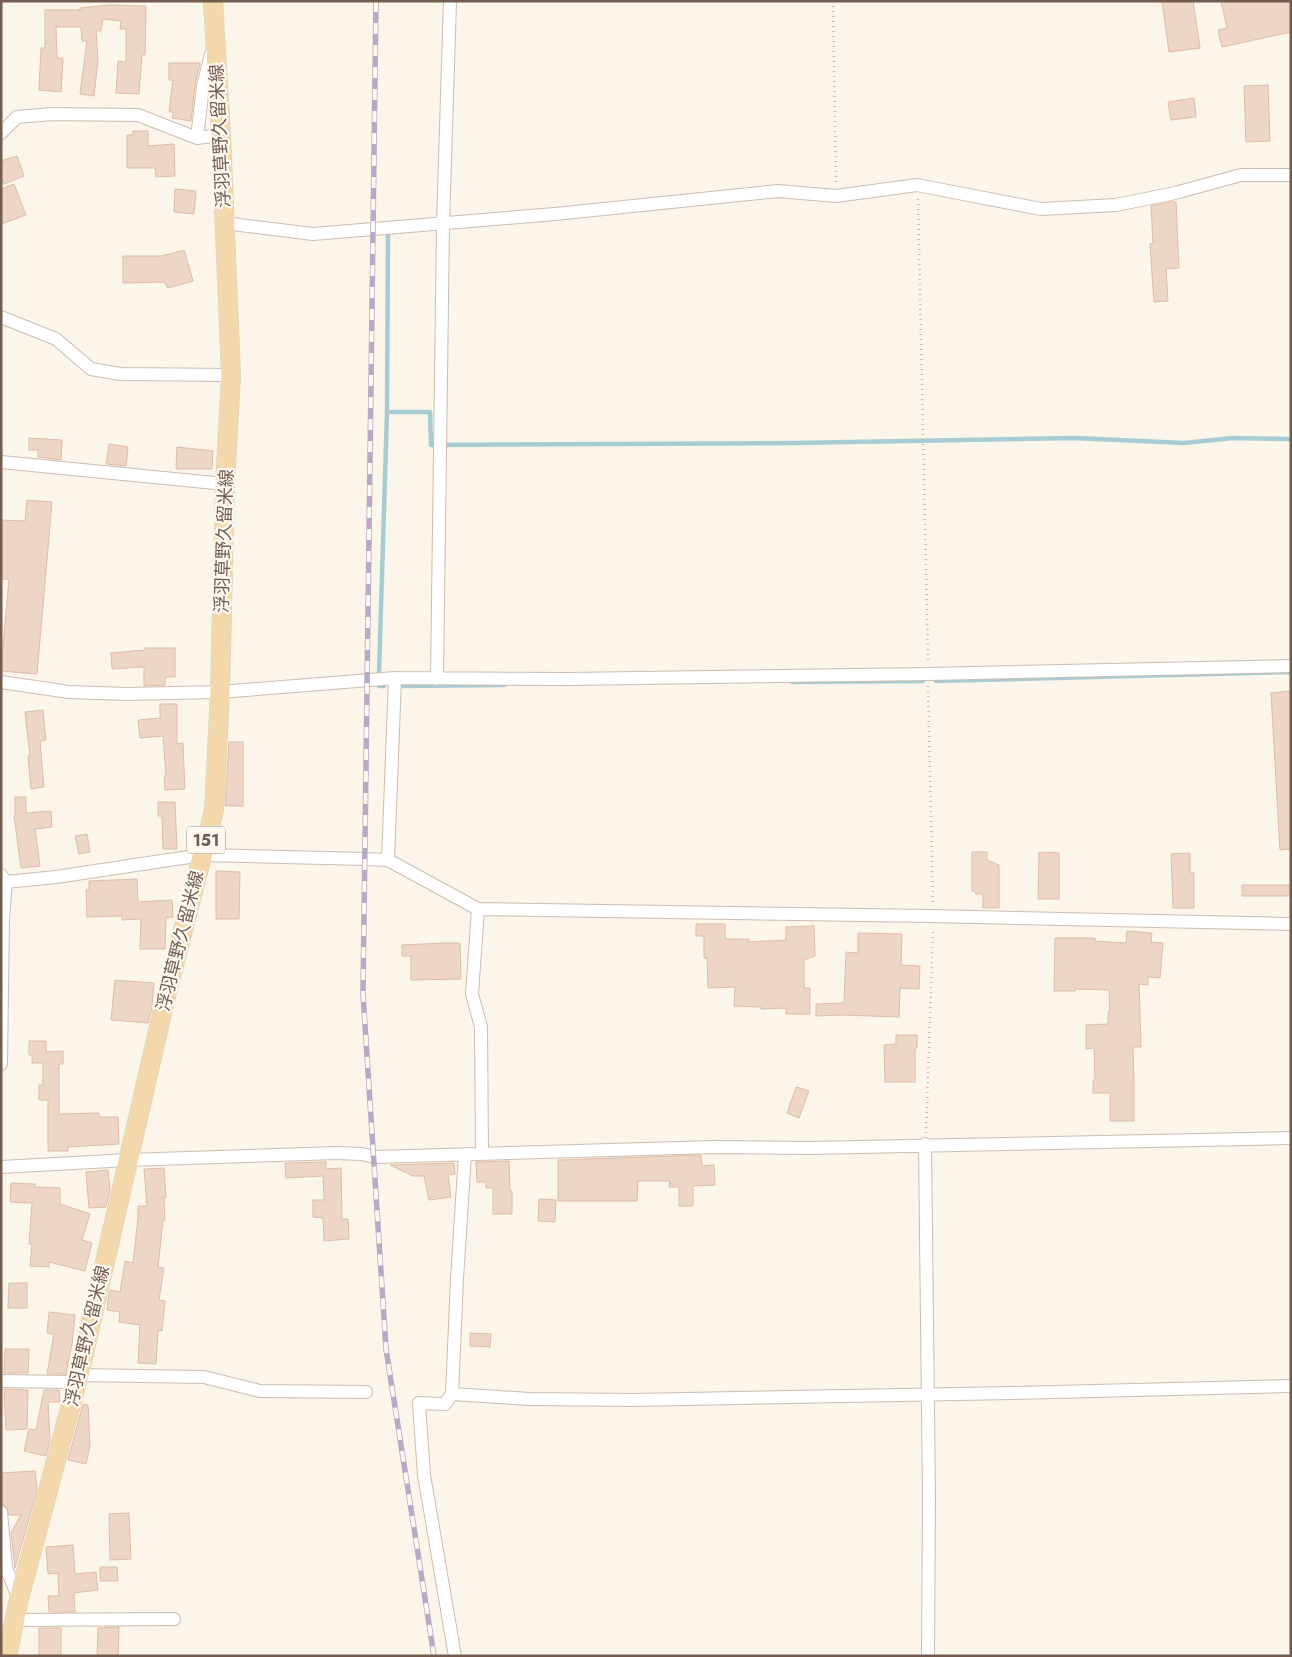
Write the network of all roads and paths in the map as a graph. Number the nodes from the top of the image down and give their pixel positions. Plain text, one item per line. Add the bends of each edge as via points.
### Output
1 (213, 1) edge
2 (450, 1) edge
3 (833, 1) edge
4 (214, 43) junction
5 (1, 133) edge
6 (221, 135) junction
7 (197, 138) junction
8 (1291, 174) edge
9 (836, 196) junction
10 (224, 223) junction
11 (444, 224) junction
12 (1, 317) edge
13 (231, 375) junction
14 (1, 462) edge
15 (226, 484) junction
16 (1291, 666) edge
17 (395, 678) junction
18 (437, 679) junction
19 (1, 682) edge
20 (220, 692) junction
21 (202, 856) junction
22 (388, 860) junction
23 (3, 878) edge
24 (478, 909) junction
25 (1291, 924) edge
26 (1, 1064) edge
27 (1291, 1138) edge
28 (925, 1144) junction
29 (466, 1154) junction
30 (482, 1154) junction
31 (128, 1160) junction
32 (1, 1167) edge
33 (79, 1375) junction
34 (1, 1382) edge
35 (1291, 1386) edge
36 (366, 1392) dead end
37 (452, 1394) junction
38 (928, 1394) junction
39 (1, 1512) edge
40 (4, 1569) edge
41 (20, 1600) junction
42 (174, 1619) dead end
43 (15, 1620) junction
44 (7, 1656) edge
45 (455, 1656) edge
46 (928, 1656) edge

1 - 4 main road, 浮羽草野久留米線 / 151
2 - 11 street
3 - 9 path
4 - 6 main road, 浮羽草野久留米線 / 151
4 - 7 street via 203,86
5 - 7 street via 17,117 138,115
6 - 7 street
6 - 10 main road, 浮羽草野久留米線 / 151
8 - 9 street via 1241,175 1116,205 1040,209 917,185
9 - 11 street via 778,191
10 - 11 street via 313,234
10 - 13 main road, 浮羽草野久留米線 / 151
11 - 18 street
12 - 13 street via 56,339 92,369 121,374
13 - 15 main road, 浮羽草野久留米線 / 151
14 - 15 street
15 - 20 main road, 浮羽草野久留米線 / 151
16 - 18 street via 938,674
17 - 18 street
17 - 20 street
17 - 22 street
19 - 20 street via 70,692
20 - 21 main road, 浮羽草野久留米線 / 151 via 214,810
21 - 22 street
21 - 23 street via 56,876
21 - 31 main road, 浮羽草野久留米線 / 151
22 - 24 street
23 - 26 street
24 - 25 street
24 - 30 street via 472,994 481,1027
27 - 28 street
28 - 30 street
28 - 38 street
29 - 30 street
29 - 31 street via 374,1156 337,1153
29 - 37 street
31 - 32 street
31 - 33 main road, 浮羽草野久留米線 / 151
33 - 34 street via 68,1382
33 - 36 street via 204,1376 260,1391
33 - 41 main road, 浮羽草野久留米線 / 151
35 - 38 street
37 - 38 street via 633,1400
37 - 45 street via 445,1404 419,1403 424,1475
38 - 46 street
39 - 40 street
40 - 41 street
41 - 43 main road, 浮羽草野久留米線 / 151
42 - 43 street
43 - 44 main road, 浮羽草野久留米線 / 151

